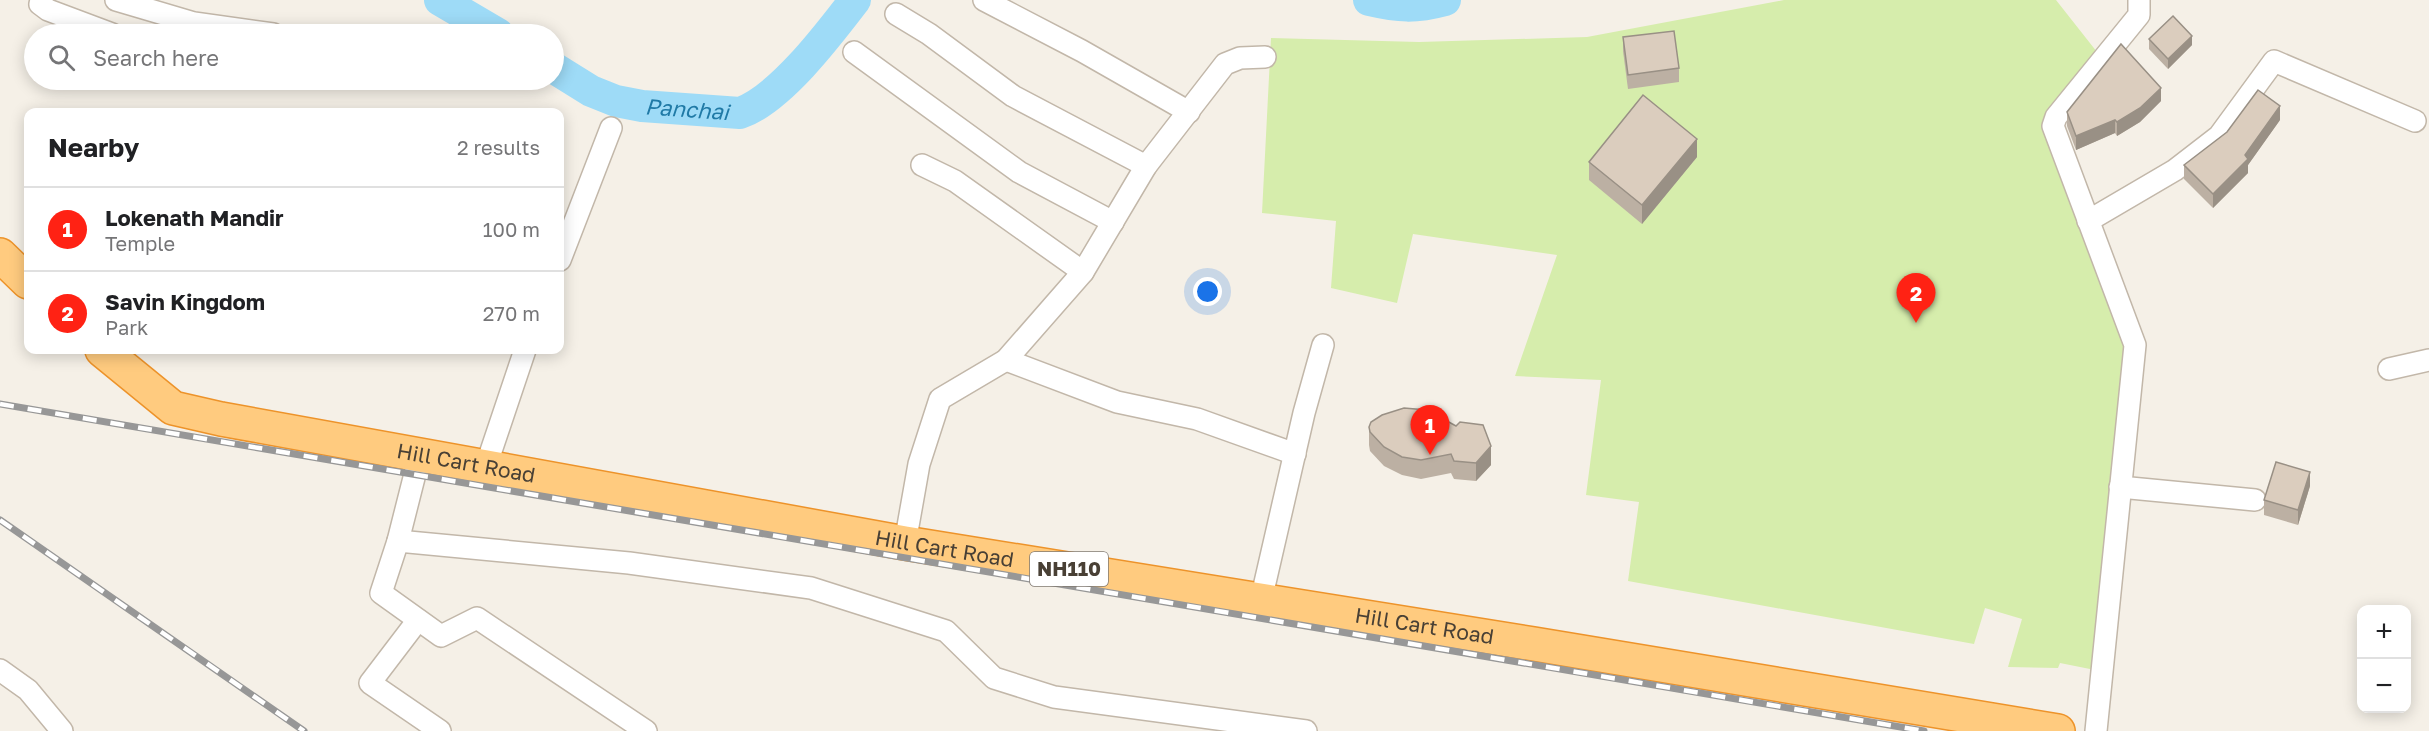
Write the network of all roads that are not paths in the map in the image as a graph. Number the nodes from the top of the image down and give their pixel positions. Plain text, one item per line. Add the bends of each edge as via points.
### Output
1 (41, 0) edge
2 (116, 0) edge
3 (984, 0) edge
4 (2139, 0) edge
5 (896, 14) dead end
6 (85, 24) edge
7 (201, 24) edge
8 (854, 52) dead end
9 (1264, 57) dead end
10 (1189, 112) junction
11 (2415, 121) dead end
12 (611, 129) dead end
13 (922, 165) dead end
14 (1146, 166) junction
15 (2088, 220) junction
16 (1113, 222) junction
17 (564, 250) edge
18 (0, 255) edge
19 (1083, 272) junction
20 (24, 278) edge
21 (1323, 345) dead end
22 (107, 354) edge
23 (524, 354) edge
24 (1006, 360) junction
25 (2429, 360) edge
26 (2389, 369) dead end
27 (420, 454) junction
28 (1294, 454) junction
29 (486, 466) junction
30 (2120, 487) junction
31 (2255, 500) dead end
32 (398, 541) junction
33 (904, 543) junction
34 (1261, 600) junction
35 (418, 620) junction
36 (0, 670) edge
37 (62, 731) edge
38 (440, 731) edge
39 (645, 731) edge
40 (1306, 731) edge
41 (2058, 731) edge
42 (2096, 731) edge

1 - 6 street via 40,4 48,10
2 - 7 street
3 - 10 street
4 - 15 street via 2139,15 2053,122
5 - 14 street via 1013,96
8 - 16 street via 1019,172
9 - 10 street via 1240,58 1225,64
10 - 14 street
11 - 15 street via 2274,61 2219,136 2175,170
12 - 17 street
13 - 19 street via 955,181
14 - 16 street
15 - 30 street via 2135,345
16 - 19 street
18 - 20 highway
19 - 24 street
21 - 28 street
22 - 27 highway, Hill Cart Road / NH110 via 173,408
23 - 29 street
24 - 28 street via 1117,402 1197,419
24 - 33 street via 940,399 919,464
25 - 26 street
27 - 29 highway, Hill Cart Road / NH110
27 - 32 street
28 - 34 street
29 - 33 highway, Hill Cart Road / NH110
30 - 31 street
30 - 42 street
32 - 35 street via 381,593
32 - 40 street via 629,563 811,588 946,632 993,678 1054,697
33 - 34 highway, Hill Cart Road / NH110
34 - 41 highway, Hill Cart Road / NH110
35 - 38 street via 370,683
35 - 39 street via 441,636 477,618
36 - 37 street via 28,690

